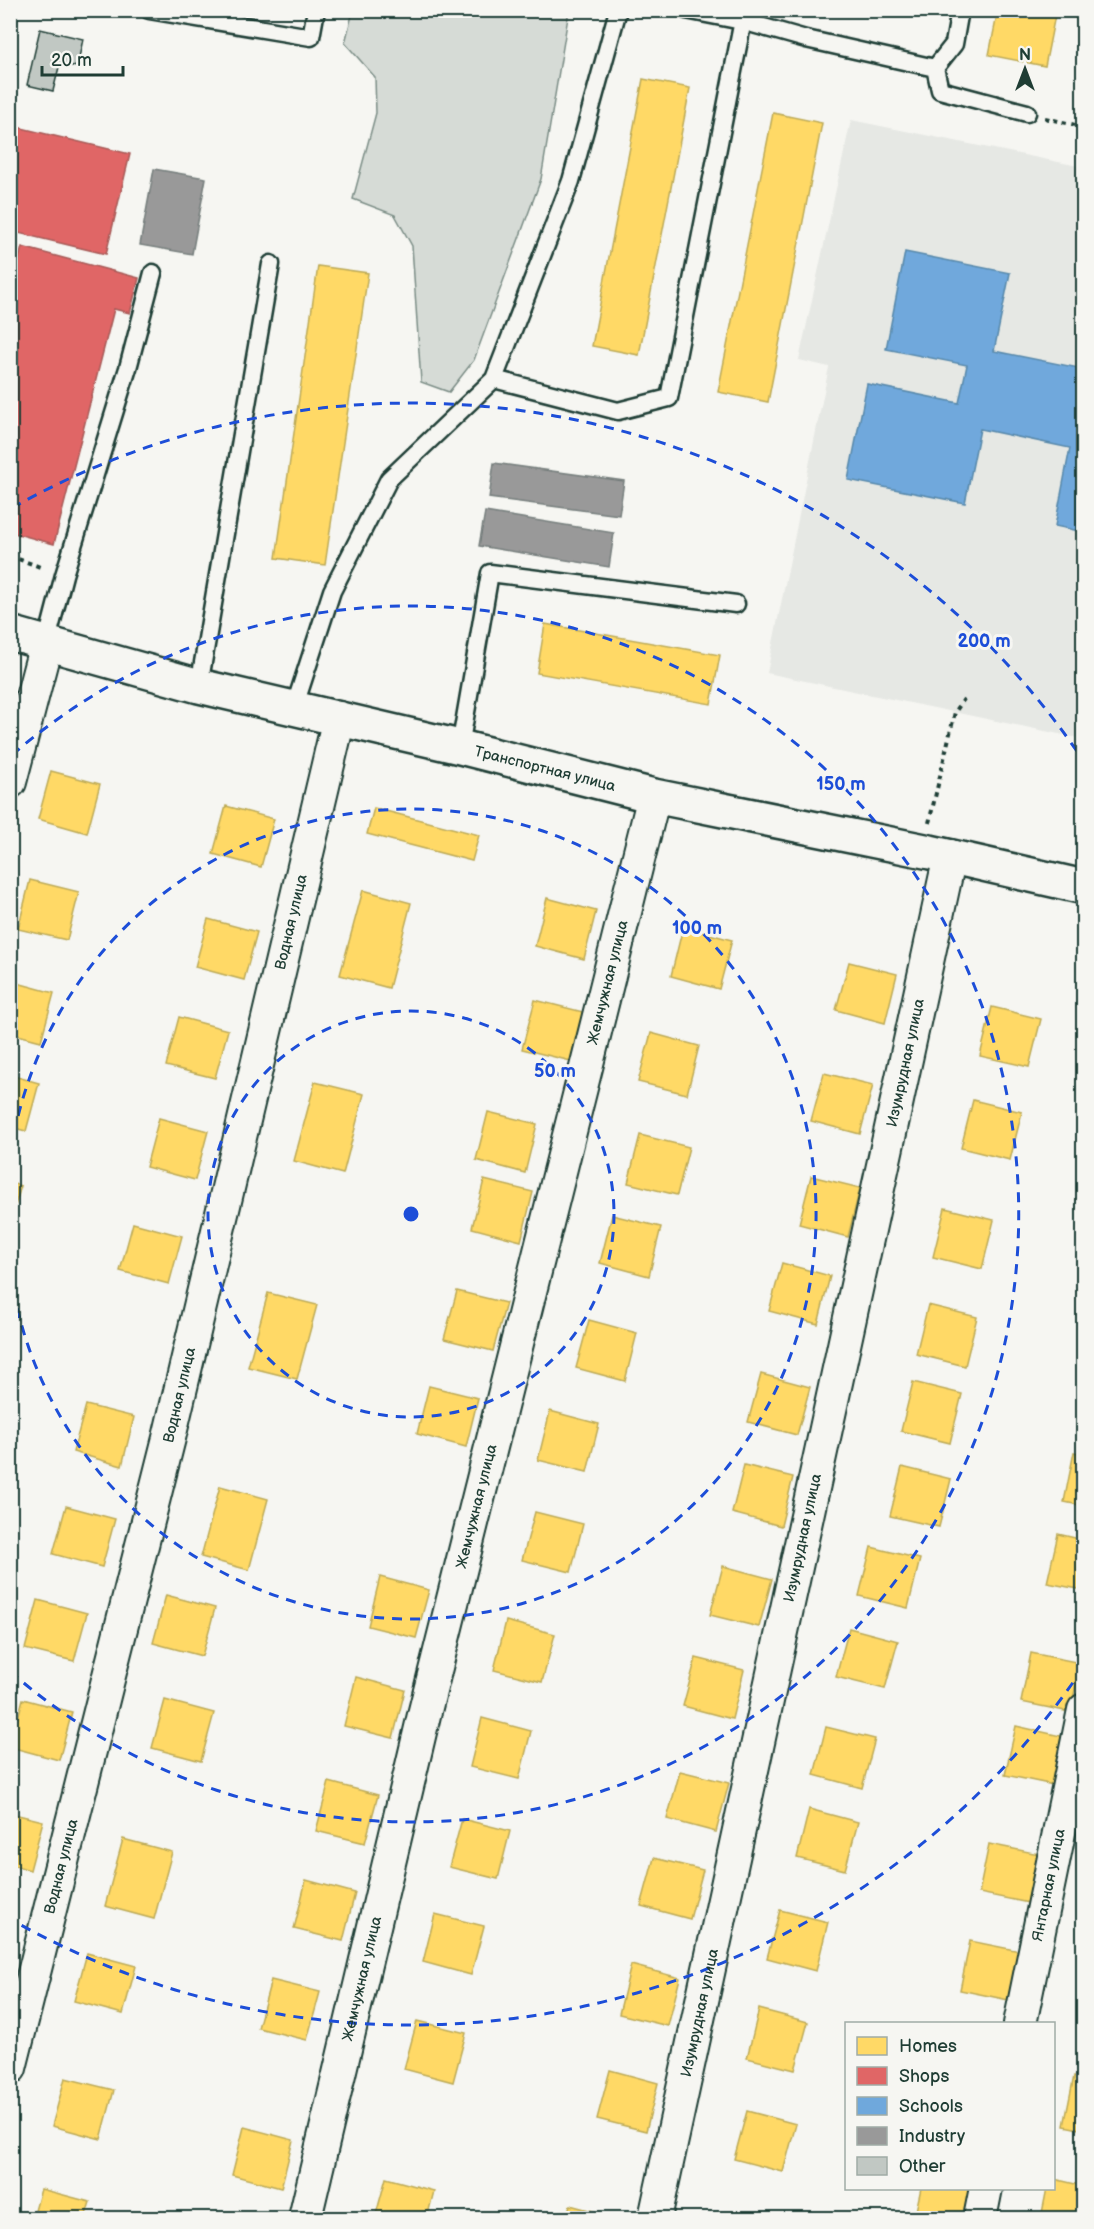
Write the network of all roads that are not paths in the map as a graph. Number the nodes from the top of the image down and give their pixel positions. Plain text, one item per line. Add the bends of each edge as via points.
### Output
1 (148, 10) edge
2 (316, 10) edge
3 (618, 10) edge
4 (686, 10) edge
5 (960, 10) edge
6 (744, 16) edge
7 (935, 68) junction
8 (1027, 113) road end
9 (271, 264) dead end
10 (153, 273) dead end
11 (494, 379) junction
12 (736, 604) dead end
13 (10, 633) edge
14 (46, 644) junction
15 (199, 686) junction
16 (294, 708) junction
17 (339, 718) junction
18 (460, 747) junction
19 (10, 782) edge
20 (654, 796) junction
21 (950, 856) junction
22 (1083, 887) edge
23 (1083, 1710) edge
24 (1020, 2022) edge
25 (10, 2068) edge
26 (986, 2190) edge
27 (305, 2218) edge
28 (655, 2218) edge
29 (980, 2218) edge

1 - 2 lane via 311,37
3 - 11 lane via 571,181
4 - 6 lane
5 - 7 lane via 954,44
6 - 7 lane via 806,39
6 - 11 lane via 669,398 618,411
7 - 8 lane via 940,90
9 - 15 lane
10 - 14 lane
11 - 16 lane via 389,479 332,591
12 - 18 lane via 490,573
13 - 14 street, Транспортная улица
14 - 15 street, Транспортная улица
14 - 19 street
15 - 16 street, Транспортная улица
16 - 17 street, Транспортная улица
17 - 18 street, Транспортная улица
17 - 25 street, Водная улица via 172,1426
18 - 20 street, Транспортная улица
20 - 21 street, Транспортная улица
20 - 27 street, Жемчужная улица via 424,1715
21 - 22 street, Транспортная улица
21 - 28 street, Изумрудная улица
23 - 24 street, Янтарная улица
26 - 29 street

